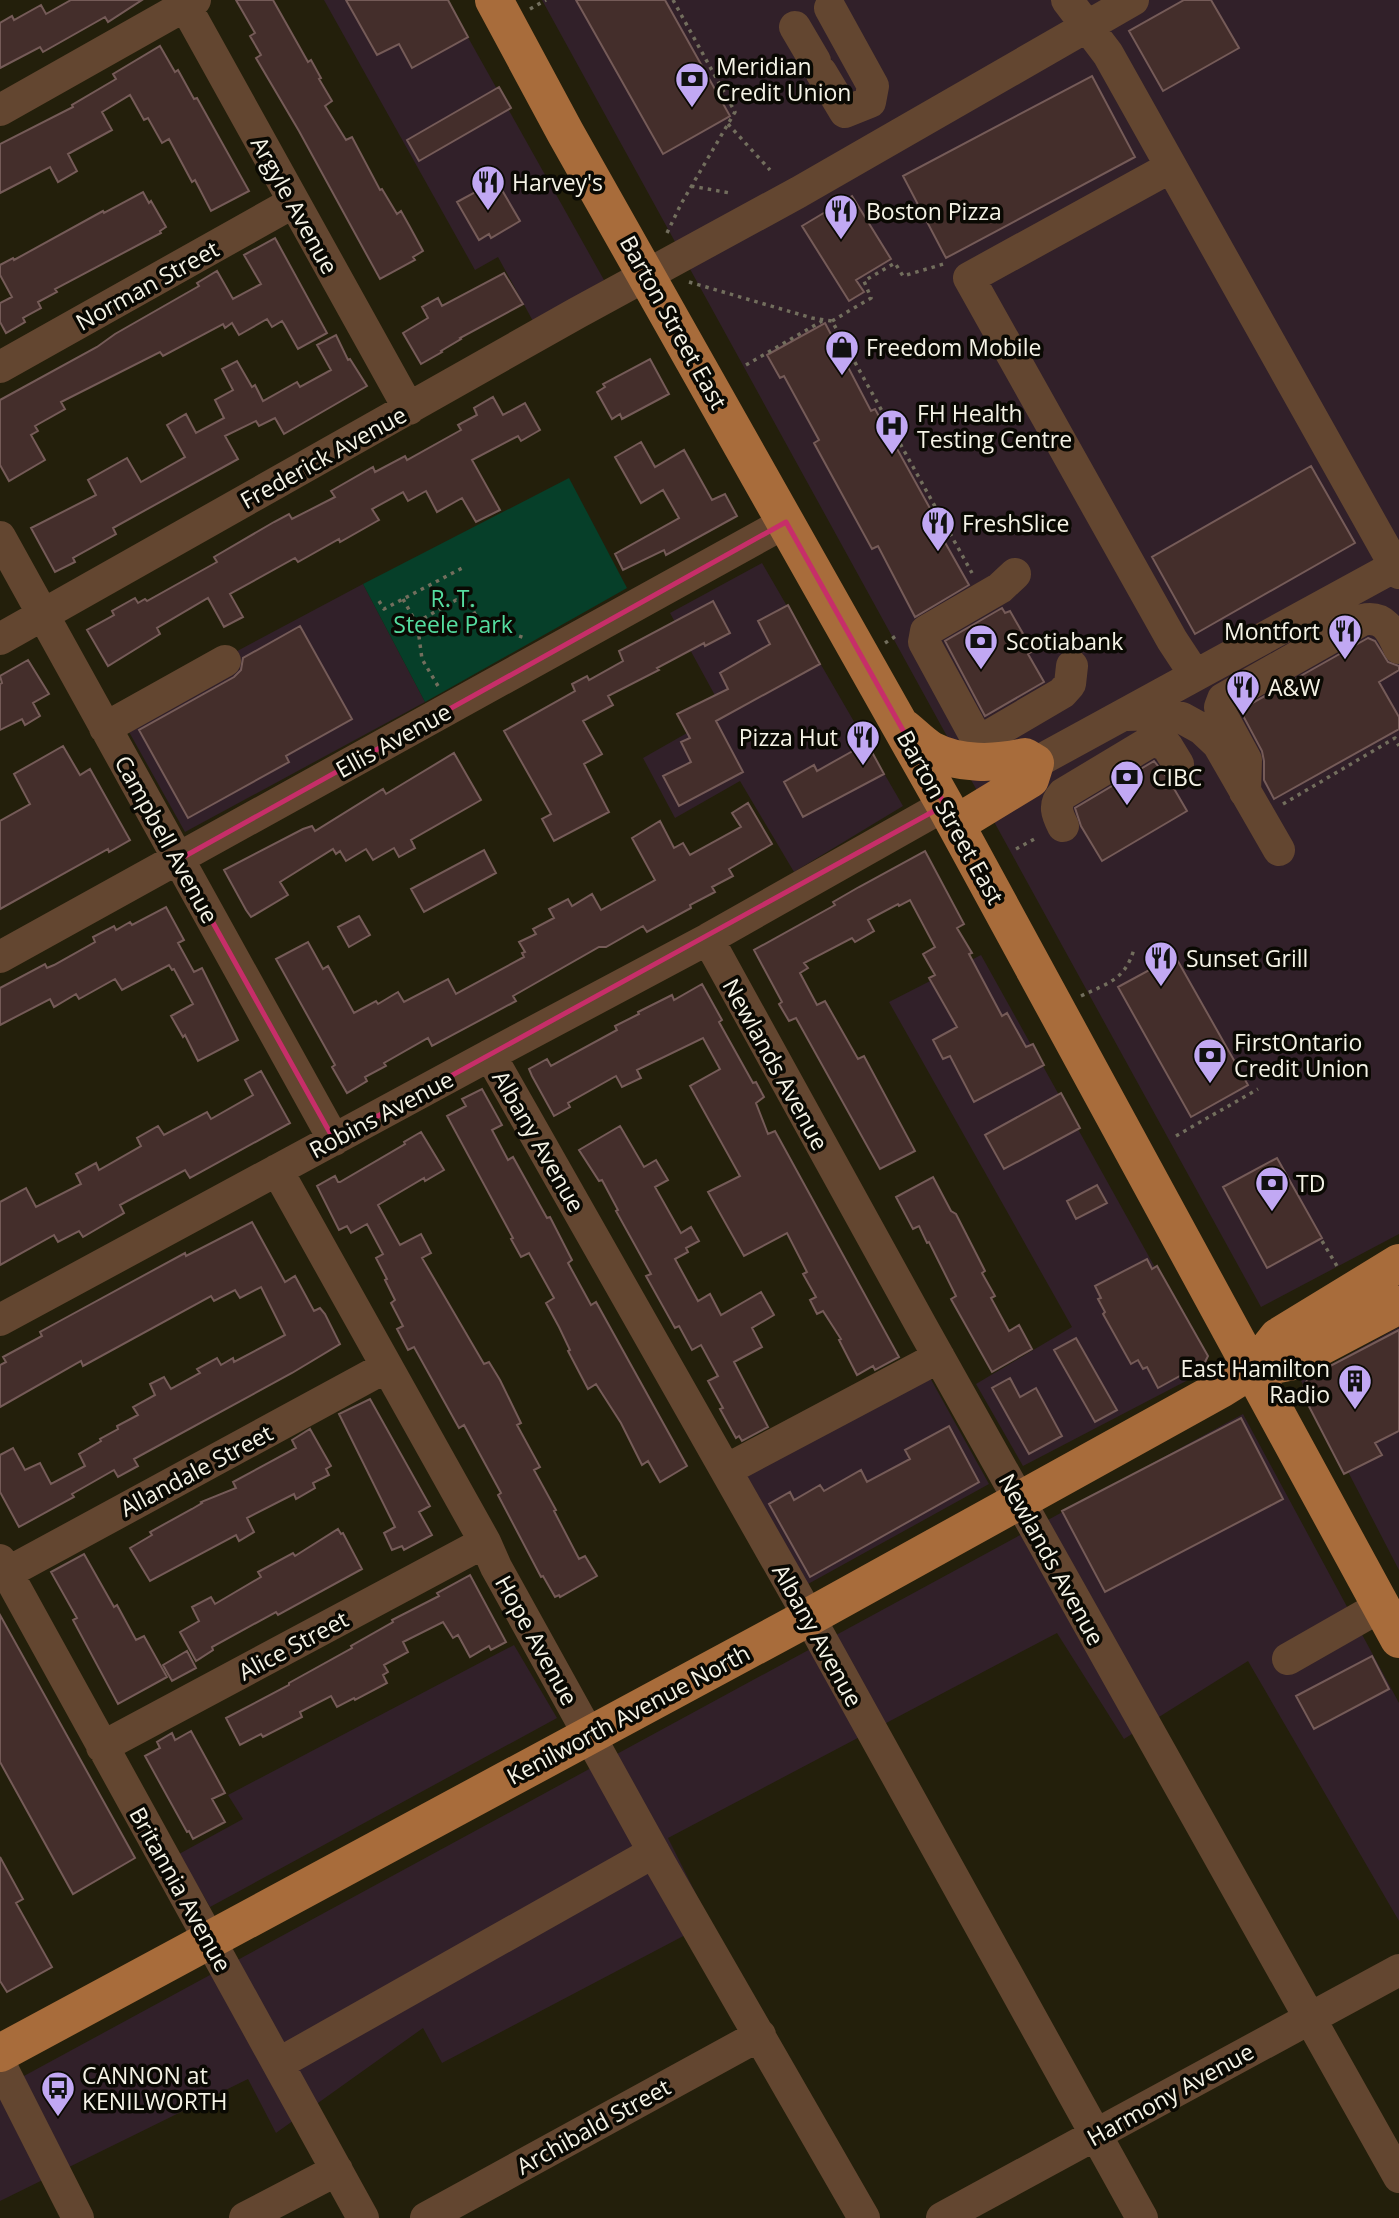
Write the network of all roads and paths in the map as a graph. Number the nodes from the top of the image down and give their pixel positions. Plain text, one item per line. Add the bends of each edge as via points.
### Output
1 (495, 0) edge
2 (673, 0) edge
3 (1067, 0) edge
4 (1133, 0) edge
5 (188, 2) edge
6 (830, 8) dead end
7 (1088, 25) junction
8 (795, 27) dead end
9 (0, 110) edge
10 (728, 124) junction
11 (1171, 167) junction
12 (770, 170) dead end
13 (691, 186) junction
14 (730, 193) dead end
15 (293, 202) junction
16 (947, 263) dead end
17 (647, 275) junction
18 (824, 320) junction
19 (832, 321) junction
20 (746, 365) dead end
21 (0, 367) edge
22 (409, 409) junction
23 (786, 522) junction
24 (0, 537) edge
25 (466, 566) dead end
26 (1398, 567) edge
27 (1015, 574) dead end
28 (975, 577) dead end
29 (402, 599) junction
30 (379, 601) dead end
31 (43, 614) junction
32 (417, 622) junction
33 (905, 631) dead end
34 (0, 639) edge
35 (1399, 648) edge
36 (542, 657) junction
37 (862, 657) junction
38 (225, 661) dead end
39 (1072, 666) dead end
40 (1195, 676) junction
41 (449, 709) junction
42 (1123, 715) junction
43 (900, 725) junction
44 (105, 728) junction
45 (1399, 746) edge
46 (1035, 763) junction
47 (1178, 764) dead end
48 (1252, 805) junction
49 (951, 815) junction
50 (1063, 826) dead end
51 (1279, 850) dead end
52 (178, 860) junction
53 (708, 939) junction
54 (1134, 949) dead end
55 (0, 957) edge
56 (1055, 1007) junction
57 (490, 1055) junction
58 (1258, 1089) dead end
59 (1176, 1136) dead end
60 (334, 1140) junction
61 (277, 1170) junction
62 (1322, 1241) dead end
63 (1399, 1264) edge
64 (1340, 1272) dead end
65 (1399, 1305) edge
66 (0, 1320) edge
67 (939, 1357) junction
68 (386, 1367) junction
69 (1253, 1369) junction
70 (726, 1470) junction
71 (1019, 1500) junction
72 (485, 1542) junction
73 (3, 1566) edge
74 (1381, 1606) junction
75 (809, 1617) junction
76 (1399, 1639) edge
77 (1288, 1659) dead end
78 (589, 1734) junction
79 (102, 1747) junction
80 (654, 1852) junction
81 (209, 1941) junction
82 (1399, 1970) edge
83 (1310, 2017) junction
84 (760, 2035) junction
85 (0, 2053) edge
86 (0, 2064) edge
87 (278, 2064) junction
88 (1095, 2135) junction
89 (337, 2170) junction
90 (1399, 2177) edge
91 (78, 2218) edge
92 (245, 2218) edge
93 (363, 2218) edge
94 (426, 2218) edge
95 (864, 2218) edge
96 (942, 2218) edge
97 (1142, 2218) edge

1 - 17 main road, Barton Street East
2 - 10 path via 735,112
3 - 7 street
4 - 7 street, Frederick Avenue
5 - 9 street
5 - 15 street, Argyle Avenue
6 - 8 street via 873,86 870,102 845,112
7 - 11 street
7 - 17 street, Frederick Avenue
10 - 12 path
10 - 13 path
11 - 26 street
11 - 40 street via 969,278
13 - 14 path
13 - 17 path
15 - 21 street, Norman Street
15 - 22 street, Argyle Avenue
16 - 19 path via 903,276 895,263 864,281 871,298
17 - 18 path via 682,280
17 - 22 street, Frederick Avenue
17 - 23 main road, Barton Street East
18 - 19 path
18 - 20 path
19 - 28 path
22 - 31 street, Frederick Avenue
23 - 36 street, Ellis Avenue
23 - 37 main road, Barton Street East
24 - 31 street, Campbell Avenue
25 - 29 path
26 - 40 street
27 - 39 street via 1000,588 926,631 924,642 973,732 985,738 1062,692 1070,684
29 - 30 path via 384,609
29 - 32 path
31 - 34 street, Frederick Avenue
31 - 44 street, Campbell Avenue
32 - 36 path via 456,600 470,605 486,634 507,632 530,639
32 - 41 path via 422,659
33 - 37 path
35 - 48 street via 1384,623 1362,620 1223,699 1221,715 1246,760
36 - 41 street, Ellis Avenue
37 - 43 main road, Barton Street East
38 - 44 street
40 - 42 street
41 - 52 street, Ellis Avenue
42 - 46 street
42 - 48 street via 1160,714 1182,718 1202,729 1218,744
43 - 46 main road via 930,749 957,760 1006,762 1025,757
43 - 49 main road, Barton Street East
44 - 52 street, Campbell Avenue
45 - 48 path via 1395,738
46 - 49 main road via 1030,779
47 - 50 street via 1167,746 1153,740 1063,794 1056,809
48 - 51 street
49 - 53 street, Robins Avenue
49 - 56 main road, Barton Street East
52 - 55 street, Ellis Avenue
52 - 60 street, Campbell Avenue
53 - 57 street, Robins Avenue
53 - 67 street, Newlands Avenue
54 - 56 path via 1129,965 1115,980
56 - 69 main road, Barton Street East
57 - 60 street, Robins Avenue
57 - 70 street, Albany Avenue
58 - 59 path
60 - 61 street, Robins Avenue
61 - 66 street, Robins Avenue
61 - 68 street, Hope Avenue
62 - 64 path
63 - 69 main road, Kenilworth Avenue North via 1278,1337
65 - 69 main road, Kenilworth Avenue North via 1293,1362
67 - 70 street
67 - 71 street, Newlands Avenue
68 - 72 street, Hope Avenue
68 - 73 street, Allandale Street
69 - 71 main road, Kenilworth Avenue North
69 - 74 main road, Barton Street East
70 - 75 street, Albany Avenue
71 - 75 main road, Kenilworth Avenue North
71 - 83 street, Newlands Avenue
72 - 78 street, Hope Avenue
72 - 79 street, Alice Street
73 - 79 street, Britannia Avenue
74 - 76 main road, Barton Street East
74 - 77 street
75 - 78 main road, Kenilworth Avenue North
75 - 88 street, Albany Avenue
78 - 80 street, Hope Avenue
78 - 81 main road, Kenilworth Avenue North
79 - 81 street, Britannia Avenue
80 - 84 street, Hope Avenue
80 - 87 street
81 - 85 main road, Kenilworth Avenue North
81 - 87 street, Britannia Avenue
82 - 83 street, Harmony Avenue
83 - 88 street, Harmony Avenue
83 - 90 street, Newlands Avenue
84 - 94 street, Archibald Street
84 - 95 street, Hope Avenue
86 - 91 street
87 - 89 street, Britannia Avenue
88 - 96 street, Harmony Avenue
88 - 97 street, Albany Avenue
89 - 92 street
89 - 93 street, Britannia Avenue

